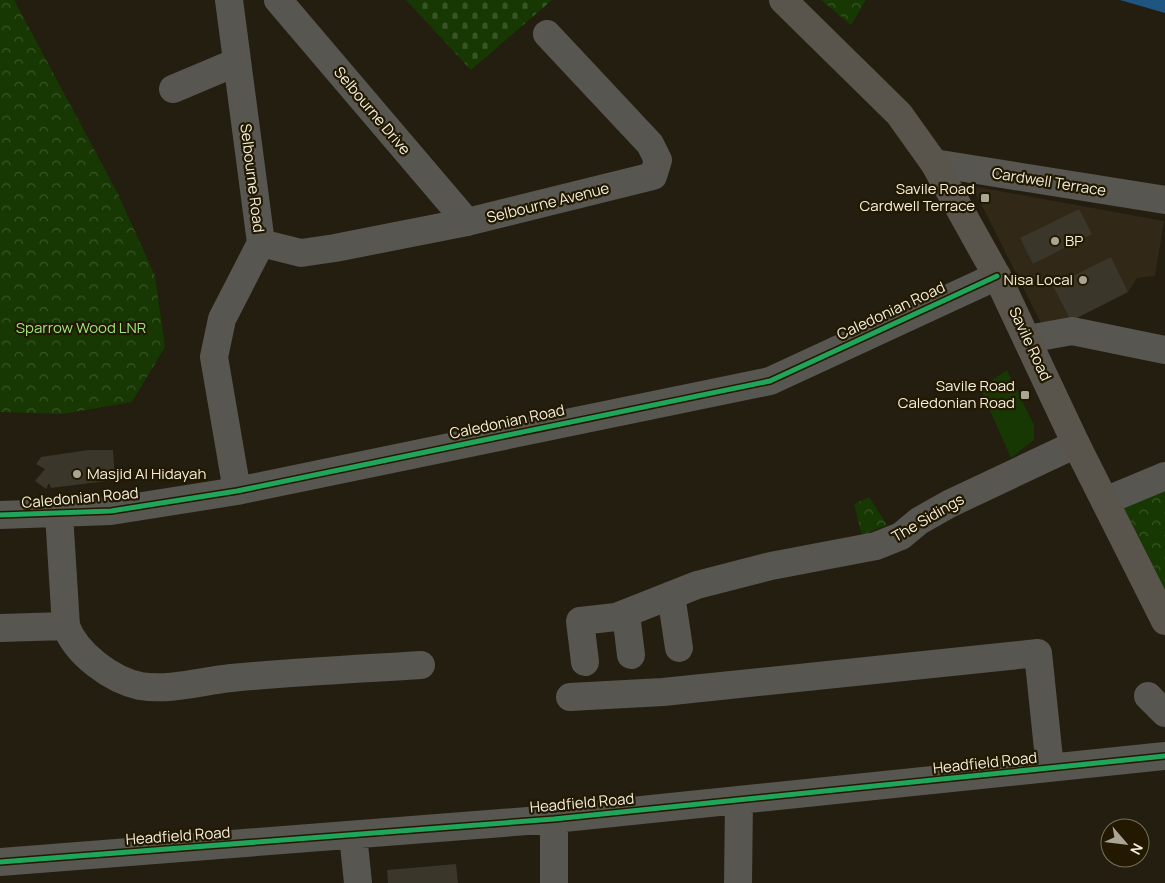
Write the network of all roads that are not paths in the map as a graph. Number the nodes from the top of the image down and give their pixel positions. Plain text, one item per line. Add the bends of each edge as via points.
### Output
1 (229, 0) edge
2 (278, 0) edge
3 (782, 0) edge
4 (547, 34) dead end
5 (237, 62) junction
6 (173, 89) dead end
7 (934, 163) junction
8 (1165, 200) edge
9 (467, 222) junction
10 (261, 243) junction
11 (997, 276) junction
12 (1028, 339) junction
13 (1165, 350) edge
14 (1076, 444) junction
15 (1165, 476) edge
16 (237, 491) junction
17 (1104, 501) junction
18 (59, 514) junction
19 (0, 515) edge
20 (671, 595) junction
21 (626, 614) junction
22 (1165, 621) edge
23 (66, 626) junction
24 (0, 628) edge
25 (679, 648) dead end
26 (631, 655) dead end
27 (585, 662) dead end
28 (421, 665) dead end
29 (570, 697) dead end
30 (1165, 756) edge
31 (1050, 768) junction
32 (738, 801) junction
33 (554, 819) junction
34 (353, 835) junction
35 (0, 862) edge
36 (358, 883) edge
37 (554, 883) edge
38 (738, 883) edge

1 - 5 street, Selbourne Road
2 - 9 street, Selbourne Drive
3 - 7 main road, Savile Road via 899,114
4 - 9 street, Selbourne Avenue via 650,144 658,160 653,176
5 - 6 street
5 - 10 street, Selbourne Road
7 - 8 street, Cardwell Terrace
7 - 11 main road, Savile Road
9 - 10 street, Selbourne Avenue via 300,253
10 - 16 street, Selbourne Road via 222,319 214,357
11 - 12 main road, Savile Road
11 - 16 street, Caledonian Road via 770,381
12 - 13 street via 1072,331
12 - 14 main road, Savile Road
14 - 17 main road, Savile Road
14 - 20 street, The Sidings via 949,504 919,521 902,536 876,546 771,566
15 - 17 street
16 - 18 street, Caledonian Road via 111,511
17 - 22 main road, Savile Road
18 - 19 street, Caledonian Road
18 - 23 street
20 - 21 street, The Sidings
20 - 25 street
21 - 26 street
21 - 27 street, The Sidings via 580,621
23 - 24 street
23 - 28 street via 77,646 91,658 116,678 141,686
29 - 31 street via 663,692 1038,653
30 - 31 street, Headfield Road
31 - 32 street, Headfield Road
32 - 33 street, Headfield Road
32 - 38 street
33 - 34 street, Headfield Road
33 - 37 street
34 - 35 street, Headfield Road
34 - 36 street

